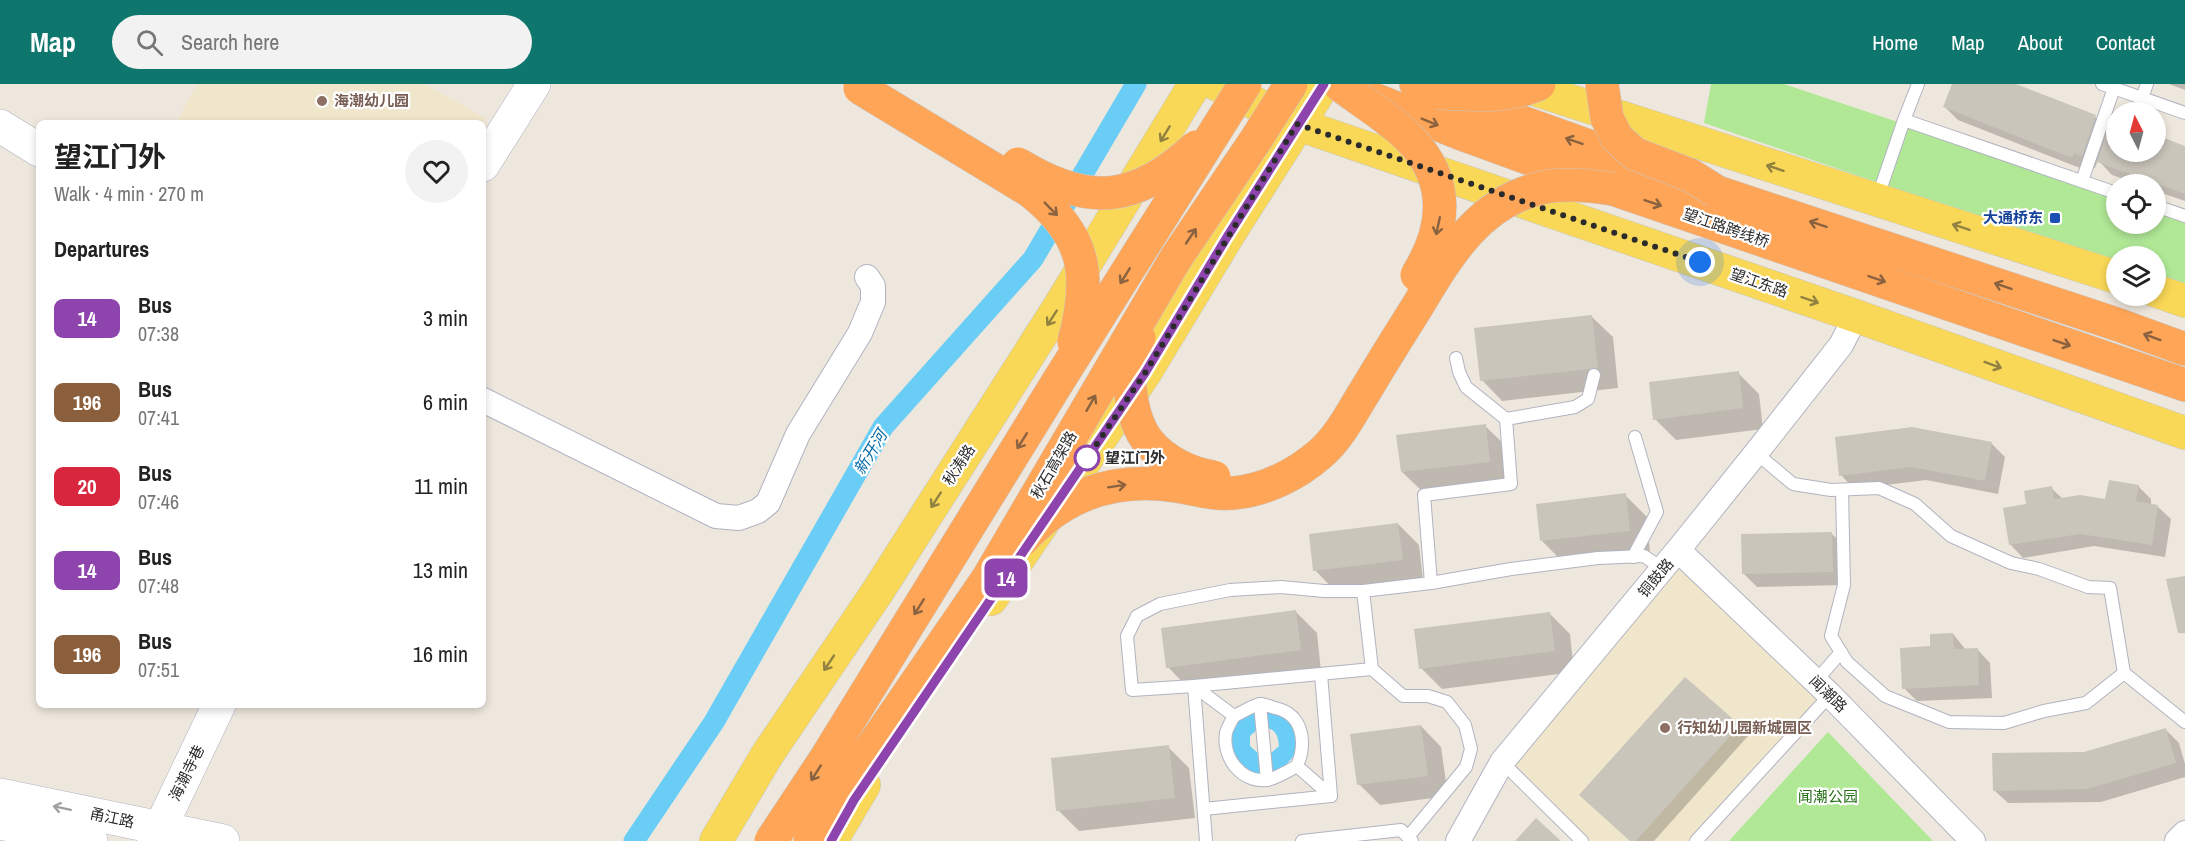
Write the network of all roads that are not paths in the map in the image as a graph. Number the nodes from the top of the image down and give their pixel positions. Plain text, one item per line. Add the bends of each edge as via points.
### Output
1 (534, 84) edge
2 (855, 84) edge
3 (887, 84) edge
4 (1195, 84) edge
5 (1216, 84) edge
6 (1245, 84) edge
7 (1291, 84) edge
8 (1334, 84) edge
9 (1518, 84) edge
10 (1539, 84) edge
11 (1602, 84) edge
12 (1918, 84) edge
13 (2147, 84) edge
14 (2108, 86) edge
15 (1426, 88) edge
16 (2142, 98) junction
17 (2185, 113) edge
18 (1904, 120) junction
19 (1221, 123) junction
20 (1297, 124) junction
21 (0, 126) edge
22 (36, 148) edge
23 (486, 160) edge
24 (2082, 181) junction
25 (1613, 189) junction
26 (2106, 189) edge
27 (1717, 192) junction
28 (1877, 200) junction
29 (2166, 209) edge
30 (2185, 216) edge
31 (2106, 274) edge
32 (867, 277) dead end
33 (2166, 294) edge
34 (1153, 297) junction
35 (2185, 301) edge
36 (1856, 316) junction
37 (2185, 349) edge
38 (1456, 358) dead end
39 (2125, 364) junction
40 (1594, 375) dead end
41 (1059, 380) junction
42 (2185, 385) edge
43 (2185, 397) edge
44 (486, 401) edge
45 (1506, 419) junction
46 (2185, 433) edge
47 (1635, 437) dead end
48 (1756, 453) junction
49 (1842, 490) junction
50 (1678, 550) junction
51 (1632, 557) junction
52 (1663, 569) junction
53 (988, 578) junction
54 (1431, 584) junction
55 (1363, 591) junction
56 (1841, 652) junction
57 (1372, 669) junction
58 (1321, 674) junction
59 (2124, 674) junction
60 (1194, 686) junction
61 (1823, 688) junction
62 (1260, 704) junction
63 (218, 708) edge
64 (1234, 716) junction
65 (2185, 722) edge
66 (1502, 762) junction
67 (1297, 766) junction
68 (1267, 780) junction
69 (0, 795) edge
70 (1331, 796) junction
71 (1204, 809) junction
72 (0, 823) edge
73 (2185, 833) edge
74 (157, 834) edge
75 (1410, 839) edge
76 (91, 841) edge
77 (223, 841) edge
78 (716, 841) edge
79 (771, 841) edge
80 (810, 841) edge
81 (831, 841) edge
82 (1206, 841) edge
83 (1302, 841) edge
84 (1458, 841) edge
85 (1582, 841) edge
86 (1696, 841) edge
87 (1973, 841) edge
88 (2177, 841) edge

1 - 23 main road
2 -> 41 highway, bridge via 1030,191 1051,207 1069,230 1080,257 1084,286 1081,314
3 - 19 highway, bridge via 1031,172 1094,194 1118,193 1145,183 1175,166
4 -> 78 main road, 秋涛路 via 1070,291 878,591 767,755
5 - 20 main road, 望江东路
6 - 19 highway, bridge
34 -> 7 highway, 秋石高架路, bridge
8 - 20 main road
8 -> 25 highway, 望江路跨线桥, bridge
8 -> 34 highway, bridge via 1408,137 1422,152 1439,190 1441,210 1433,246 1422,268 1330,416 1308,444 1284,463 1266,471 1226,478 1184,469 1146,440 1130,390 1131,359
28 -> 9 main road
10 - 15 highway, bridge via 1519,92 1493,95
11 - 27 highway, bridge via 1607,118 1617,138 1635,154 1690,175
12 - 18 lane
13 - 16 lane
14 - 16 lane
14 - 24 lane
27 -> 15 highway, 望江路跨线桥, bridge
16 - 17 lane
18 - 24 lane
18 - 28 lane
19 -> 41 highway, bridge
20 -> 36 main road, 望江东路
20 - 81 main road via 1145,373 854,800
21 - 22 main road
24 - 26 lane
25 -> 39 highway, 望江路跨线桥
53 -> 25 highway, bridge via 1039,522 1089,493 1146,484 1233,493 1267,486 1296,471 1321,453 1343,426 1446,259 1471,227 1494,208 1545,187 1575,184
37 -> 27 highway, 望江路跨线桥
31 -> 28 main road
29 - 30 lane
32 - 44 street via 873,286 873,302 860,333 798,434 768,503 739,518 716,516
33 - 35 main road
53 -> 34 highway, 秋石高架路, bridge
36 -> 46 main road, 望江东路
36 - 48 street, 铜鼓路 via 1841,345
38 - 45 lane via 1466,387
39 - 42 highway
39 - 43 highway
40 - 45 lane via 1588,399 1575,407
41 -> 79 highway, bridge
45 - 54 lane via 1511,484 1424,495
47 - 51 lane via 1657,512
48 - 49 lane via 1793,484
48 - 50 street, 铜鼓路
49 - 56 lane via 1844,585 1831,636
49 - 59 lane via 1879,488 1915,504 1952,536 2012,563 2088,587 2110,588
50 - 52 street, 铜鼓路
50 - 61 street, 闻潮路
51 - 52 lane via 1644,556
51 - 54 lane via 1511,569
52 - 66 street, 铜鼓路
53 - 80 highway, 秋石高架路, bridge
54 - 55 lane
55 - 57 lane
55 - 60 lane via 1281,586 1230,590 1160,604 1137,616 1127,636 1132,690
56 - 59 lane via 1885,696 1949,722 2004,723 2086,703
56 - 61 lane
57 - 58 lane
57 - 75 lane via 1403,696 1428,696 1447,702 1464,725 1472,749 1466,768
58 - 60 lane
58 - 70 lane
59 - 65 lane
60 - 64 lane
60 - 71 lane
61 - 86 lane
61 - 87 street, 闻潮路
62 - 64 lane
62 - 67 lane via 1286,710 1299,726 1302,753
62 - 68 lane
63 - 74 main road, 海潮寺巷
64 - 68 lane via 1226,732 1229,759 1251,778
66 - 84 street, 铜鼓路
66 - 85 lane
67 - 68 lane
67 - 70 lane
74 -> 69 main road, 甬江路
70 - 71 lane
71 - 82 lane
72 - 76 main road, 甬江路
73 - 88 street
74 - 77 main road, 甬江路
75 - 83 lane via 1401,830

